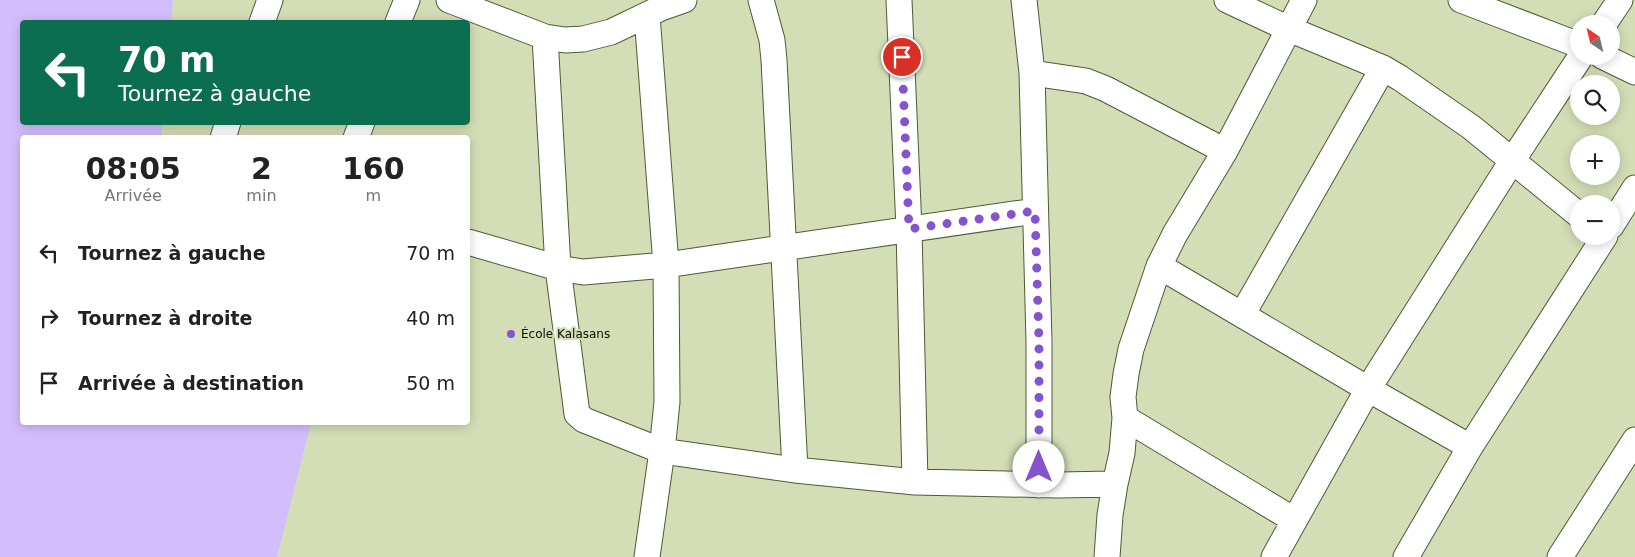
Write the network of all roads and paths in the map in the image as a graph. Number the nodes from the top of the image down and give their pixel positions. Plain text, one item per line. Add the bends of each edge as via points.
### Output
1 (270, 0) edge
2 (407, 0) edge
3 (449, 0) edge
4 (684, 0) edge
5 (761, 0) edge
6 (899, 0) edge
7 (1024, 0) edge
8 (1227, 0) edge
9 (1304, 0) edge
10 (1461, 0) edge
11 (1620, 0) edge
12 (647, 15) junction
13 (1610, 15) edge
14 (263, 20) edge
15 (399, 20) edge
16 (1289, 29) junction
17 (546, 37) junction
18 (1570, 42) edge
19 (1575, 65) edge
20 (1620, 65) edge
21 (1383, 68) junction
22 (1635, 72) edge
23 (1032, 73) junction
24 (1224, 151) junction
25 (1512, 161) junction
26 (1635, 188) edge
27 (1570, 208) edge
28 (1035, 211) junction
29 (1620, 212) edge
30 (909, 229) junction
31 (470, 243) edge
32 (1599, 245) edge
33 (783, 247) junction
34 (666, 265) junction
35 (1160, 266) junction
36 (558, 268) junction
37 (1242, 314) junction
38 (1368, 389) junction
39 (1125, 418) junction
40 (1635, 440) edge
41 (1470, 447) junction
42 (662, 451) junction
43 (794, 470) junction
44 (915, 482) junction
45 (1115, 484) junction
46 (1039, 485) junction
47 (1294, 520) junction
48 (647, 557) edge
49 (1107, 557) edge
50 (1274, 557) edge
51 (1406, 557) edge
52 (1560, 557) edge

1 - 14 street
2 - 15 street
3 - 17 street
4 - 12 street
5 - 33 street via 772,40
6 - 30 street
7 - 23 street
8 - 16 street
9 - 16 street
10 - 18 street
11 - 13 street
12 - 17 street via 611,32 583,40
12 - 34 street
16 - 21 street
16 - 24 street
17 - 36 street
19 - 25 street
20 - 22 street
21 - 25 street via 1471,127
21 - 37 street
23 - 24 street via 1078,80 1106,90
23 - 28 street
24 - 35 street
25 - 27 street
25 - 38 street
26 - 29 street
28 - 30 street
28 - 46 street
30 - 33 street
30 - 44 street
31 - 36 street
32 - 41 street
33 - 34 street
33 - 43 street
34 - 36 street via 583,272
34 - 42 street via 667,402
35 - 37 street
35 - 39 street via 1131,349 1123,397
36 - 42 street via 577,414 584,420
37 - 38 street
38 - 41 street
38 - 47 street
39 - 45 street
39 - 47 street
40 - 52 street
41 - 51 street
42 - 43 street
42 - 48 street
43 - 44 street
44 - 46 street
45 - 46 street
45 - 49 street
47 - 50 street

